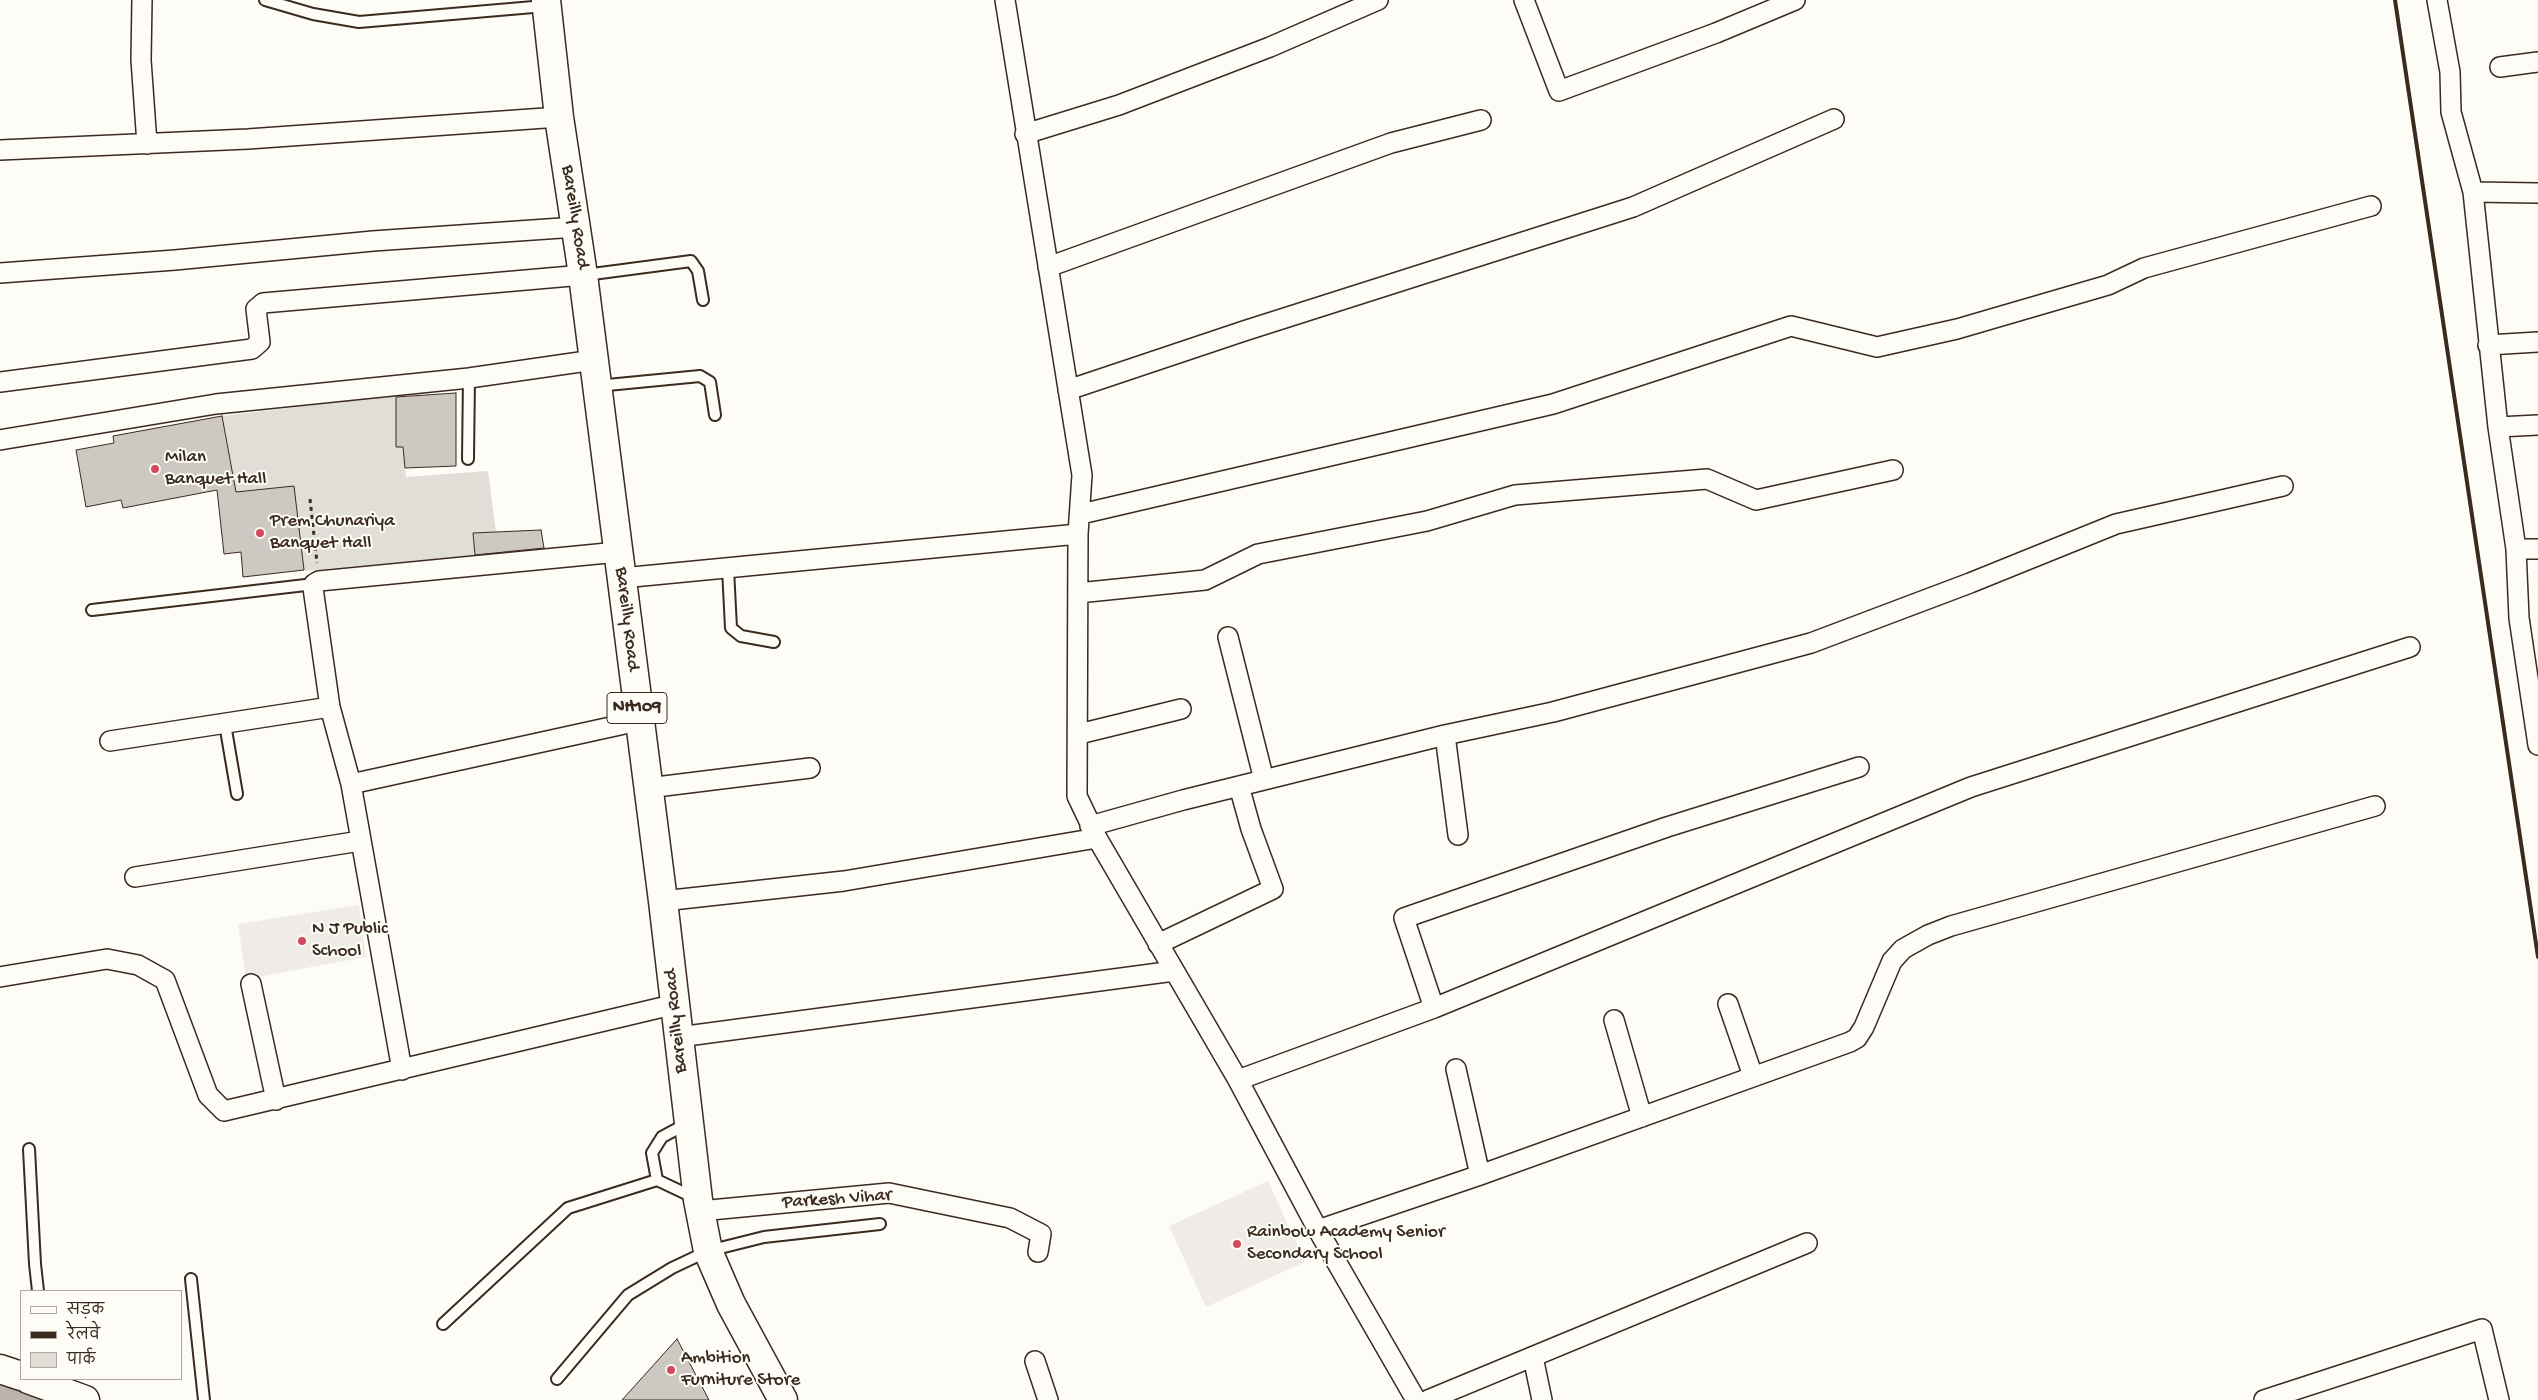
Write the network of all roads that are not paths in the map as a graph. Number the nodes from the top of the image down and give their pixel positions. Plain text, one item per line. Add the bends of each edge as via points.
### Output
1 (142, 0) edge
2 (265, 0) edge
3 (1005, 0) edge
4 (1378, 0) edge
5 (1524, 0) edge
6 (1795, 0) edge
7 (2437, 0) edge
8 (546, 3) edge
9 (2538, 62) edge
10 (2500, 67) dead end
11 (559, 117) junction
12 (1481, 120) dead end
13 (1834, 120) dead end
14 (1025, 134) junction
15 (147, 144) junction
16 (0, 150) edge
17 (2474, 192) junction
18 (2538, 193) edge
19 (2371, 206) dead end
20 (576, 227) junction
21 (1048, 267) junction
22 (0, 273) edge
23 (583, 275) junction
24 (703, 300) dead end
25 (2538, 342) edge
26 (2488, 345) junction
27 (595, 373) junction
28 (469, 378) junction
29 (0, 382) edge
30 (1068, 390) junction
31 (715, 415) dead end
32 (2538, 425) edge
33 (2498, 427) junction
34 (0, 440) edge
35 (468, 459) dead end
36 (1893, 470) dead end
37 (2283, 486) dead end
38 (1081, 514) junction
39 (1078, 534) junction
40 (2538, 548) edge
41 (2516, 549) junction
42 (620, 565) junction
43 (728, 569) junction
44 (317, 582) junction
45 (1078, 593) junction
46 (92, 610) dead end
47 (1228, 637) dead end
48 (774, 642) dead end
49 (2410, 647) dead end
50 (330, 707) junction
51 (1181, 709) dead end
52 (638, 721) junction
53 (225, 724) junction
54 (1079, 734) junction
55 (1445, 735) junction
56 (110, 741) dead end
57 (2538, 745) edge
58 (1859, 767) dead end
59 (810, 768) dead end
60 (1264, 780) junction
61 (351, 784) junction
62 (1239, 786) junction
63 (648, 788) junction
64 (237, 794) dead end
65 (2375, 806) dead end
66 (1093, 832) junction
67 (1458, 835) dead end
68 (360, 841) junction
69 (135, 877) dead end
70 (663, 901) junction
71 (1158, 944) junction
72 (1174, 971) junction
73 (0, 977) edge
74 (251, 984) dead end
75 (676, 1004) junction
76 (1728, 1004) dead end
77 (1434, 1008) junction
78 (1614, 1020) dead end
79 (679, 1038) junction
80 (1456, 1069) dead end
81 (402, 1070) junction
82 (1753, 1076) junction
83 (1238, 1080) junction
84 (276, 1100) junction
85 (1642, 1116) junction
86 (689, 1123) junction
87 (29, 1149) dead end
88 (1480, 1175) junction
89 (657, 1180) junction
90 (699, 1205) junction
91 (880, 1224) dead end
92 (1318, 1230) junction
93 (1807, 1243) dead end
94 (708, 1251) junction
95 (1038, 1252) dead end
96 (191, 1278) dead end
97 (38, 1290) edge
98 (443, 1324) dead end
99 (1533, 1357) junction
100 (1035, 1361) dead end
101 (0, 1369) edge
102 (20, 1376) edge
103 (557, 1380) dead end
104 (43, 1381) edge
105 (85, 1400) edge
106 (204, 1400) edge
107 (783, 1400) edge
108 (1048, 1400) edge
109 (1416, 1400) edge
110 (1428, 1400) edge
111 (1542, 1400) edge
112 (2264, 1400) edge
113 (2499, 1400) edge

1 - 15 street via 141,60
2 - 8 lane via 313,14 359,22
3 - 14 street
4 - 14 street via 1270,47 1119,105
5 - 6 street via 1559,91 1716,34
7 - 17 street via 2450,72 2451,112
8 - 11 main road, Bareilly Road / NH109
9 - 10 street
11 - 15 street
11 - 20 main road, Bareilly Road / NH109
12 - 21 street via 1391,142
13 - 30 street via 1626,210
14 - 21 street
15 - 16 street
17 - 18 street
17 - 26 street
19 - 38 street via 2144,268 2108,285 1957,329 1877,347 1791,326 1553,404
20 - 22 street
20 - 23 main road, Bareilly Road / NH109
21 - 30 street
23 - 24 lane via 691,261 698,271
23 - 27 main road, Bareilly Road / NH109
23 - 29 street via 263,303 256,309 260,342 252,349
25 - 26 street
26 - 33 street
27 - 28 street
27 - 31 lane via 700,376 710,382
27 - 42 main road, Bareilly Road / NH109
28 - 34 street via 216,404
28 - 35 lane
30 - 38 street via 1082,475
32 - 33 street
33 - 41 street
36 - 45 street via 1756,500 1706,479 1515,495 1427,520 1258,554 1205,580
37 - 55 street via 2116,524 1828,638 1553,712
38 - 39 street
39 - 43 street
39 - 45 street
40 - 41 street
41 - 57 street via 2519,618
42 - 43 street
42 - 44 street
42 - 52 main road, Bareilly Road / NH109
43 - 48 lane via 731,628 741,636
44 - 46 lane
44 - 50 street via 313,588
45 - 54 street
47 - 60 street
49 - 77 street via 1971,787
50 - 53 street
50 - 61 street
51 - 54 street
52 - 61 street
52 - 63 main road, Bareilly Road / NH109
53 - 56 street
53 - 64 lane
54 - 66 street via 1077,796
55 - 60 street
55 - 67 street
58 - 77 street via 1667,828 1404,918
59 - 63 street
60 - 62 street
61 - 68 street
62 - 66 street
62 - 71 street via 1273,889
63 - 70 main road, Bareilly Road / NH109
65 - 82 street via 1928,935 1904,949 1892,961 1858,1038
66 - 70 street via 844,881
66 - 71 street
68 - 69 street
68 - 81 street
70 - 75 main road, Bareilly Road / NH109
71 - 72 street
72 - 79 street
72 - 83 street
73 - 84 street via 107,959 138,965 165,980 208,1095 224,1111
74 - 84 street
75 - 79 main road, Bareilly Road / NH109
75 - 81 street
76 - 82 street
77 - 83 street
78 - 85 street
79 - 86 main road, Bareilly Road / NH109
80 - 88 street
81 - 84 street
82 - 85 street
83 - 92 street
85 - 88 street
86 - 89 lane via 662,1137 652,1153
86 - 90 main road, Bareilly Road / NH109
87 - 97 lane
88 - 92 street
89 - 90 lane
89 - 98 lane via 568,1208
90 - 94 main road, Bareilly Road / NH109
90 - 95 street, Parkesh Vihar via 889,1193 1010,1218 1040,1234
91 - 94 lane via 764,1237
92 - 109 street
93 - 99 street
94 - 103 lane via 628,1295
94 - 107 main road, Bareilly Road / NH109 via 735,1312
96 - 106 lane
99 - 110 street
99 - 111 street
100 - 108 street
101 - 102 main road
104 - 105 main road
112 - 113 street via 2482,1328

